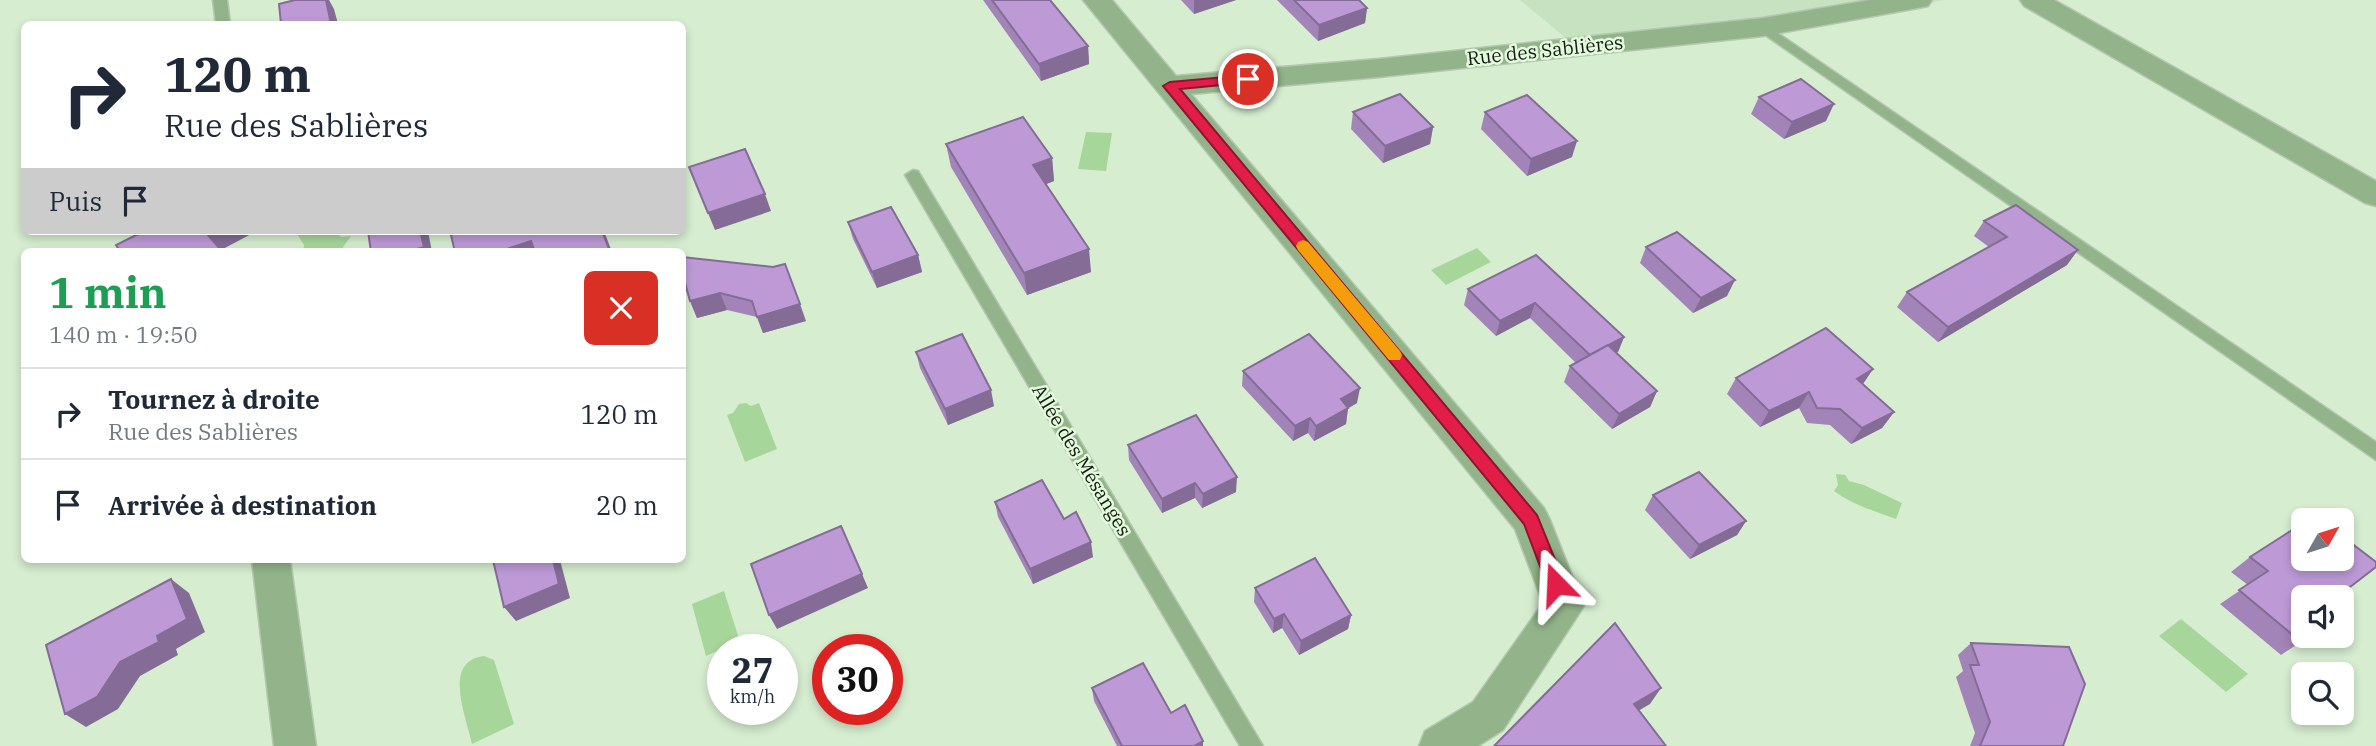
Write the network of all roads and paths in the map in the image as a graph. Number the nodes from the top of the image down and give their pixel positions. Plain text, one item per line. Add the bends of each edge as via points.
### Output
1 (220, 0) edge
2 (1097, 0) edge
3 (1918, 0) edge
4 (2034, 0) edge
5 (223, 21) edge
6 (1763, 27) junction
7 (1170, 86) junction
8 (913, 175) dead end
9 (2376, 195) edge
10 (2376, 452) edge
11 (271, 563) edge
12 (295, 746) edge
13 (1252, 746) edge
14 (1440, 746) edge

1 - 5 lane
2 - 7 street
3 - 6 street, Rue des Sablières
4 - 9 street
6 - 7 street, Rue des Sablières
6 - 10 lane
7 - 14 street via 1531,520 1564,606 1488,716
8 - 13 lane, Allée des Mésanges
11 - 12 street

